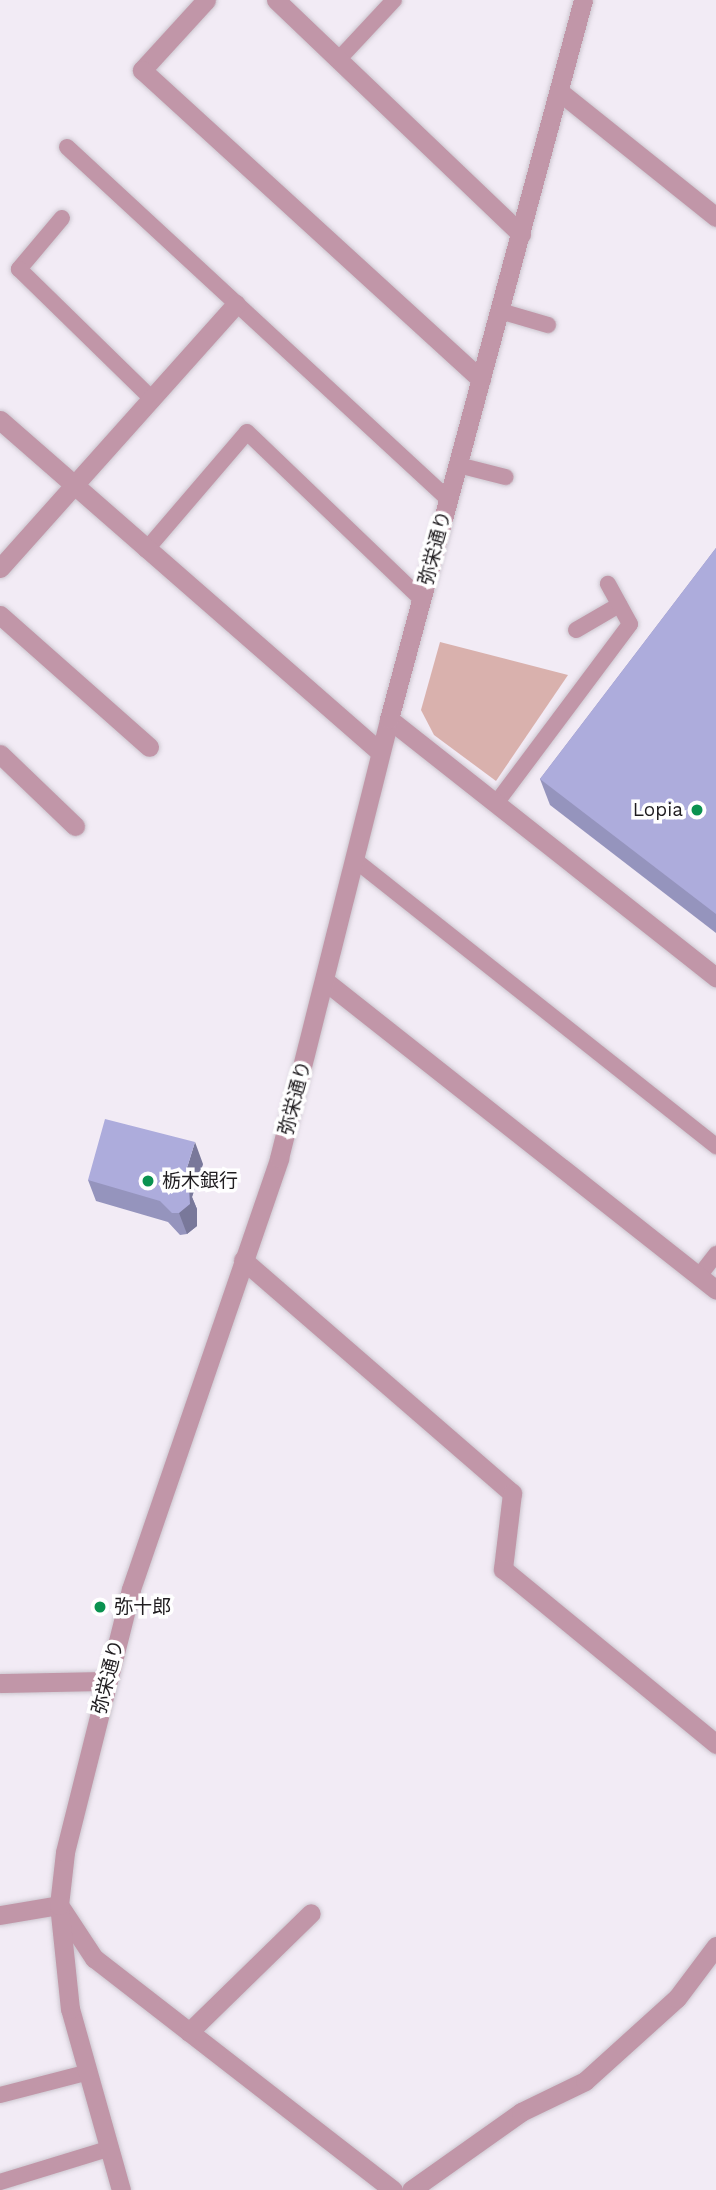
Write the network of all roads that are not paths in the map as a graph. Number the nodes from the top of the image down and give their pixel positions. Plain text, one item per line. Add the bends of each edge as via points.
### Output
1 (276, 0) edge
2 (394, 0) edge
3 (583, 0) edge
4 (201, 2) edge
5 (338, 60) junction
6 (560, 92) junction
7 (67, 147) dead end
8 (716, 217) edge
9 (62, 218) dead end
10 (521, 234) junction
11 (236, 304) junction
12 (500, 311) junction
13 (548, 325) dead end
14 (481, 380) junction
15 (152, 400) junction
16 (3, 428) edge
17 (458, 465) junction
18 (505, 477) dead end
19 (74, 488) junction
20 (449, 499) junction
21 (146, 550) junction
22 (0, 568) edge
23 (608, 584) dead end
24 (421, 599) junction
25 (619, 605) junction
26 (0, 615) edge
27 (576, 629) dead end
28 (389, 719) junction
29 (149, 747) dead end
30 (380, 752) junction
31 (0, 754) edge
32 (497, 802) junction
33 (75, 826) dead end
34 (355, 860) junction
35 (716, 977) edge
36 (325, 981) junction
37 (716, 1146) edge
38 (716, 1254) edge
39 (243, 1260) junction
40 (699, 1276) junction
41 (716, 1290) edge
42 (106, 1681) junction
43 (0, 1682) edge
44 (716, 1744) edge
45 (59, 1905) junction
46 (311, 1913) dead end
47 (0, 1915) edge
48 (716, 1946) edge
49 (189, 2032) junction
50 (85, 2073) junction
51 (0, 2095) edge
52 (108, 2149) junction
53 (0, 2182) edge
54 (121, 2190) edge
55 (393, 2190) edge
56 (411, 2190) edge

1 - 5 street
2 - 5 lane
3 - 6 street, 弥栄通り
4 - 14 street via 142,71
5 - 10 street
6 - 8 street
6 - 10 street, 弥栄通り
7 - 11 lane
9 - 15 lane via 19,269
10 - 12 street, 弥栄通り
11 - 15 street
11 - 20 lane
12 - 13 lane
12 - 14 street, 弥栄通り
14 - 17 street, 弥栄通り
15 - 19 street
16 - 19 street
17 - 18 lane
17 - 20 street, 弥栄通り
19 - 21 street
19 - 22 street
20 - 24 street, 弥栄通り
21 - 24 lane via 247,432
21 - 30 street
23 - 25 lane
24 - 28 street, 弥栄通り
25 - 27 lane
25 - 32 lane via 630,624
26 - 29 street
28 - 30 street, 弥栄通り
28 - 32 street
30 - 34 street, 弥栄通り
31 - 33 street
32 - 35 street
34 - 36 street, 弥栄通り
34 - 37 lane
36 - 39 street, 弥栄通り via 279,1158
36 - 40 street
38 - 40 lane
39 - 42 street, 弥栄通り via 131,1589
39 - 44 street via 512,1493 503,1569
40 - 41 street
42 - 43 street
42 - 45 street, 弥栄通り via 65,1852
45 - 47 street
45 - 49 street via 94,1958
45 - 50 street, 弥栄通り via 70,2009
46 - 49 street
48 - 56 street via 677,1998 585,2081 521,2112
49 - 55 street
50 - 51 lane
50 - 52 street, 弥栄通り
52 - 53 lane
52 - 54 street, 弥栄通り

